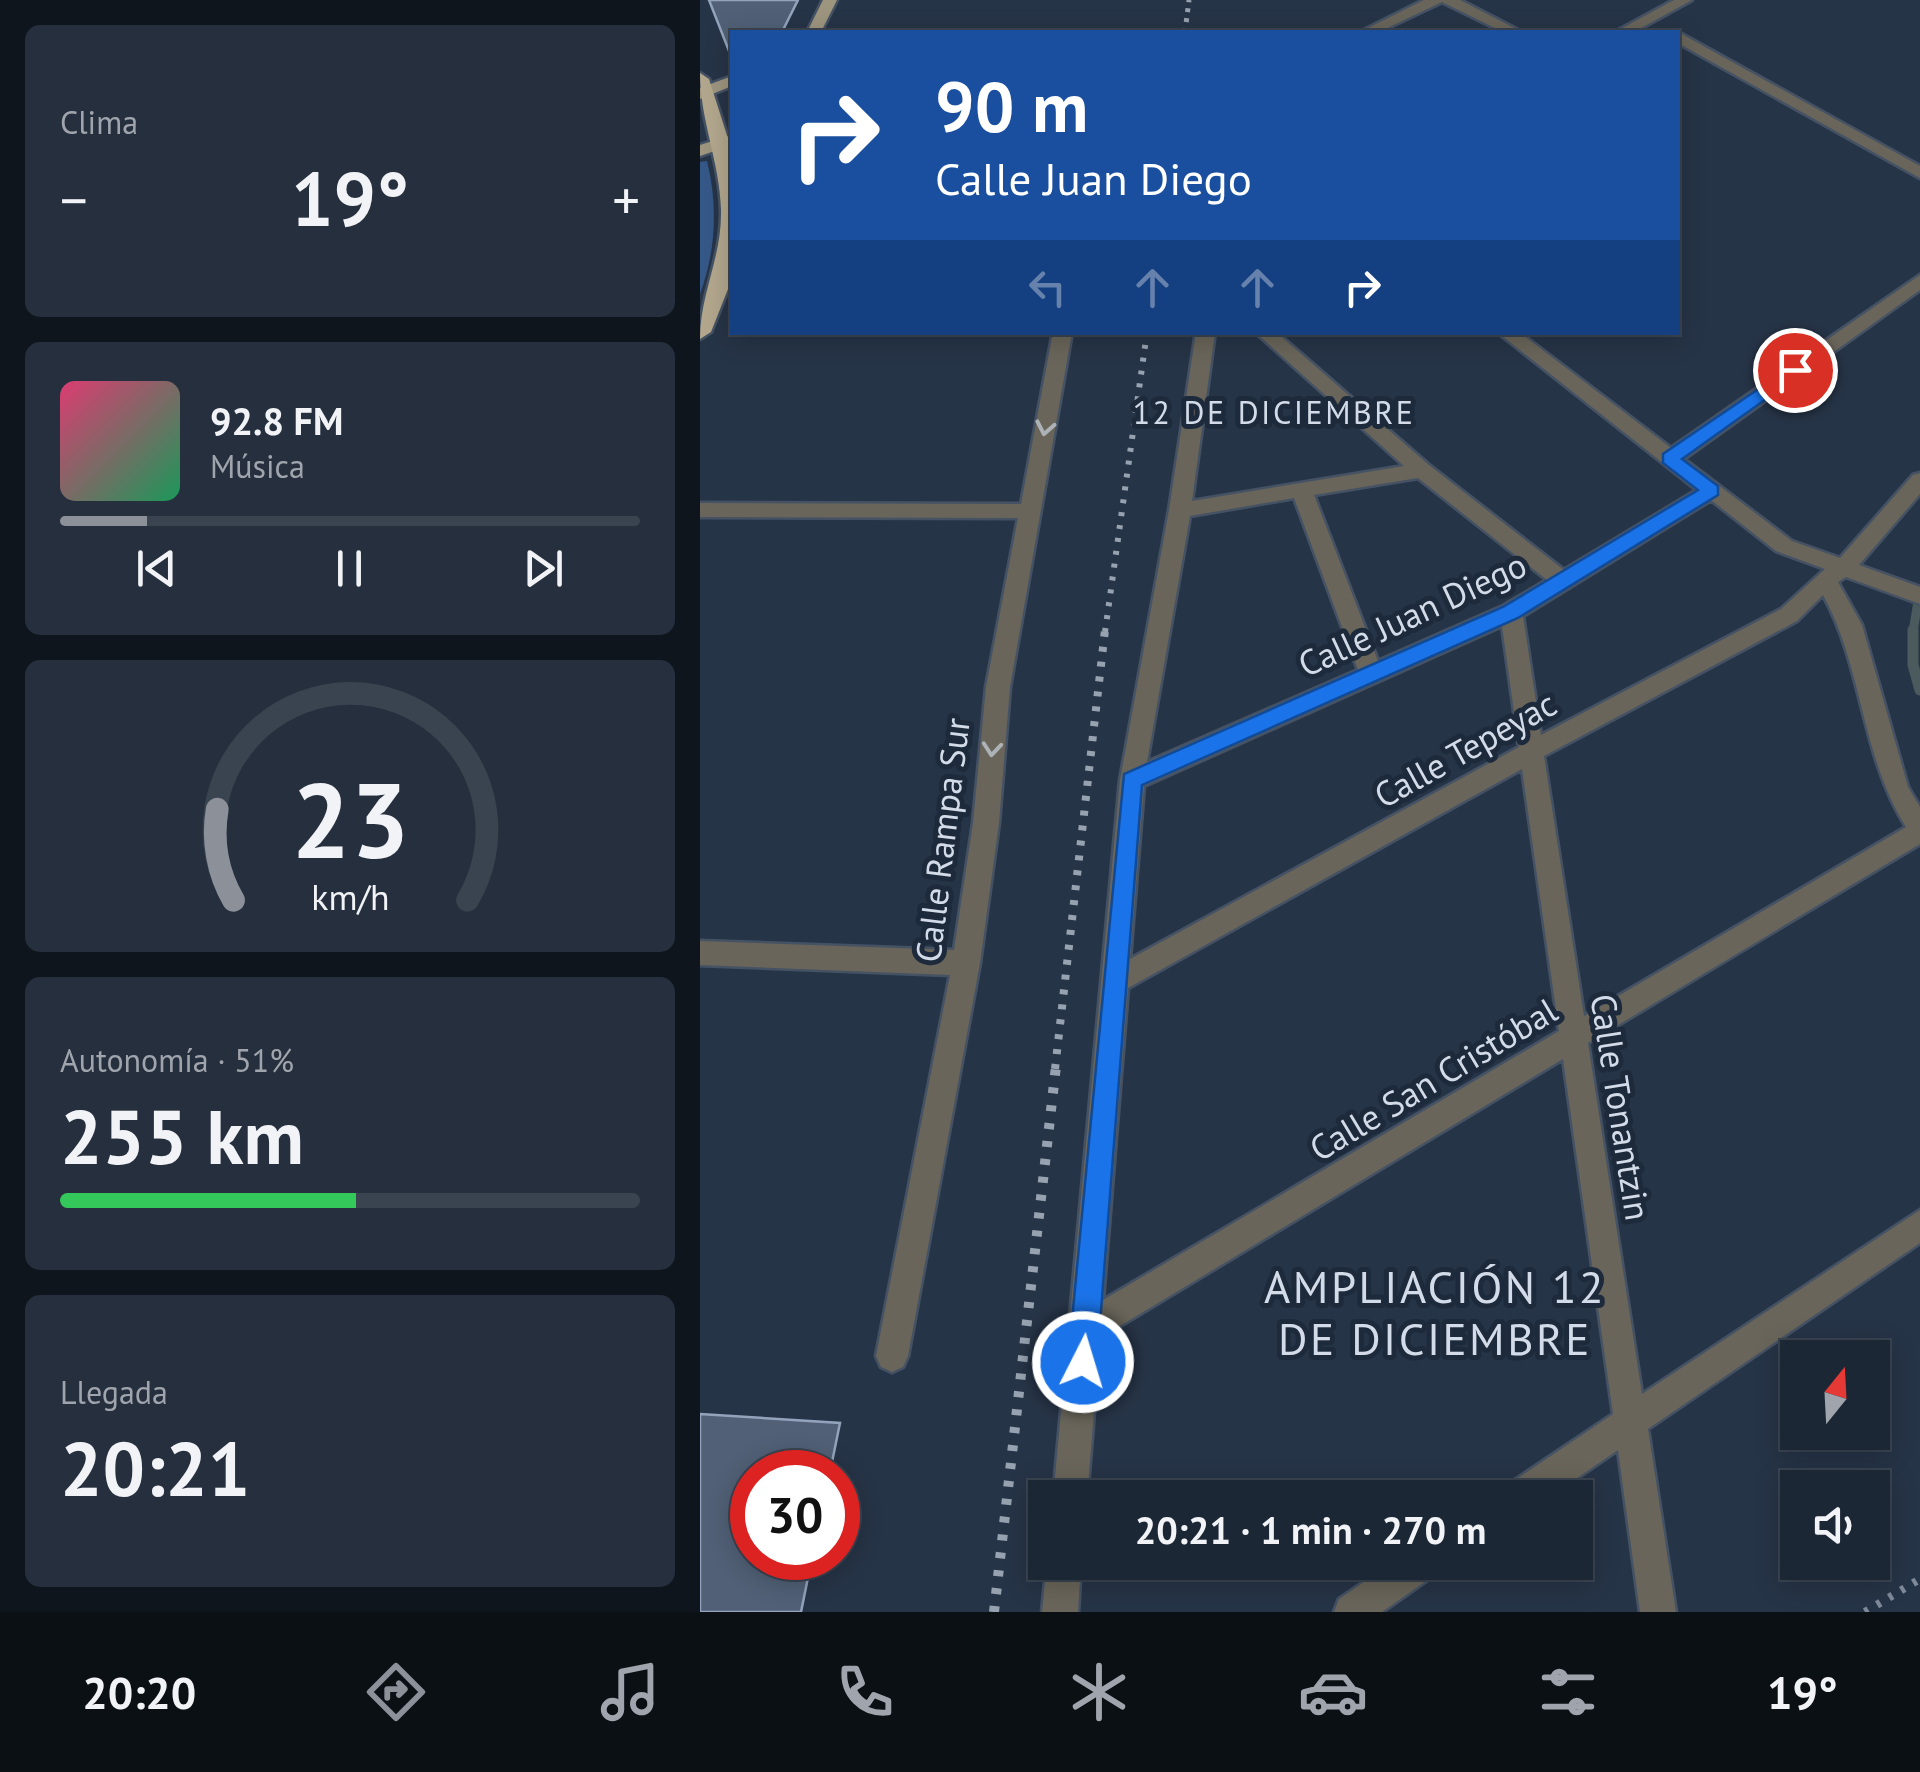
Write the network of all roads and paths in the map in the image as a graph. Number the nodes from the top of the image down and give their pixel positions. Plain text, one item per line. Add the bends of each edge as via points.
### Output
1 (830, 0) edge
2 (1436, 0) edge
3 (1448, 0) edge
4 (1685, 0) edge
5 (1647, 20) junction
6 (815, 30) edge
7 (1372, 30) edge
8 (1510, 30) edge
9 (1627, 30) edge
10 (1666, 30) edge
11 (1680, 38) edge
12 (730, 82) edge
13 (702, 89) edge
14 (728, 142) edge
15 (700, 151) edge
16 (1920, 173) edge
17 (730, 255) edge
18 (1920, 281) edge
19 (700, 332) edge
20 (1062, 335) edge
21 (1206, 335) edge
22 (1267, 335) edge
23 (1510, 335) edge
24 (1670, 458) junction
25 (1422, 470) junction
26 (1920, 480) edge
27 (1301, 489) junction
28 (1712, 490) junction
29 (700, 510) edge
30 (1180, 510) junction
31 (1029, 511) junction
32 (1834, 575) junction
33 (1563, 580) junction
34 (1920, 596) edge
35 (1510, 612) junction
36 (1372, 674) junction
37 (1531, 752) junction
38 (1132, 780) junction
39 (1920, 830) edge
40 (700, 953) edge
41 (966, 963) junction
42 (1114, 982) junction
43 (1572, 1040) junction
44 (1920, 1225) edge
45 (1086, 1328) junction
46 (892, 1356) dead end
47 (1630, 1420) junction
48 (1072, 1480) edge
49 (1544, 1480) edge
50 (1063, 1580) edge
51 (1398, 1580) edge
52 (1920, 1580) edge
53 (1060, 1612) edge
54 (1352, 1612) edge
55 (1658, 1612) edge
56 (1865, 1612) edge

1 - 6 main road
2 - 7 street
3 - 8 street
4 - 5 street
5 - 9 street
5 - 10 street
11 - 16 street
12 - 13 main road
13 - 14 highway
14 - 15 main road
14 - 17 highway
17 - 19 highway
18 - 24 street
20 -> 31 street, Calle Rampa Sur
21 - 30 street
22 - 25 street
23 - 24 street
24 - 28 street
25 - 27 street
25 - 33 street
26 - 32 street, Calle Tepeyac
27 - 30 street
27 - 36 street
28 - 32 street
28 - 33 street, Calle Juan Diego
29 - 31 street
30 - 38 street
31 -> 41 street, Calle Rampa Sur via 998,688
32 - 34 street
32 - 37 street, Calle Tepeyac via 1790,616
32 - 39 street via 1896,790
33 - 35 street, Calle Juan Diego
35 - 36 street, Calle Juan Diego
35 - 37 street, Calle Tonantzin
36 - 38 street, Calle Juan Diego
37 - 42 street, Calle Tepeyac
37 - 43 street, Calle Tonantzin
38 - 42 street
39 - 43 street, Calle San Cristóbal
40 - 41 street
41 - 46 street, Calle Rampa Sur
42 - 45 street
43 - 45 street, Calle San Cristóbal
43 - 47 street, Calle Tonantzin
44 - 47 street
45 - 48 street
47 - 49 street
47 - 55 street, Calle Tonantzin
50 - 53 street
51 - 54 street
52 - 56 path

